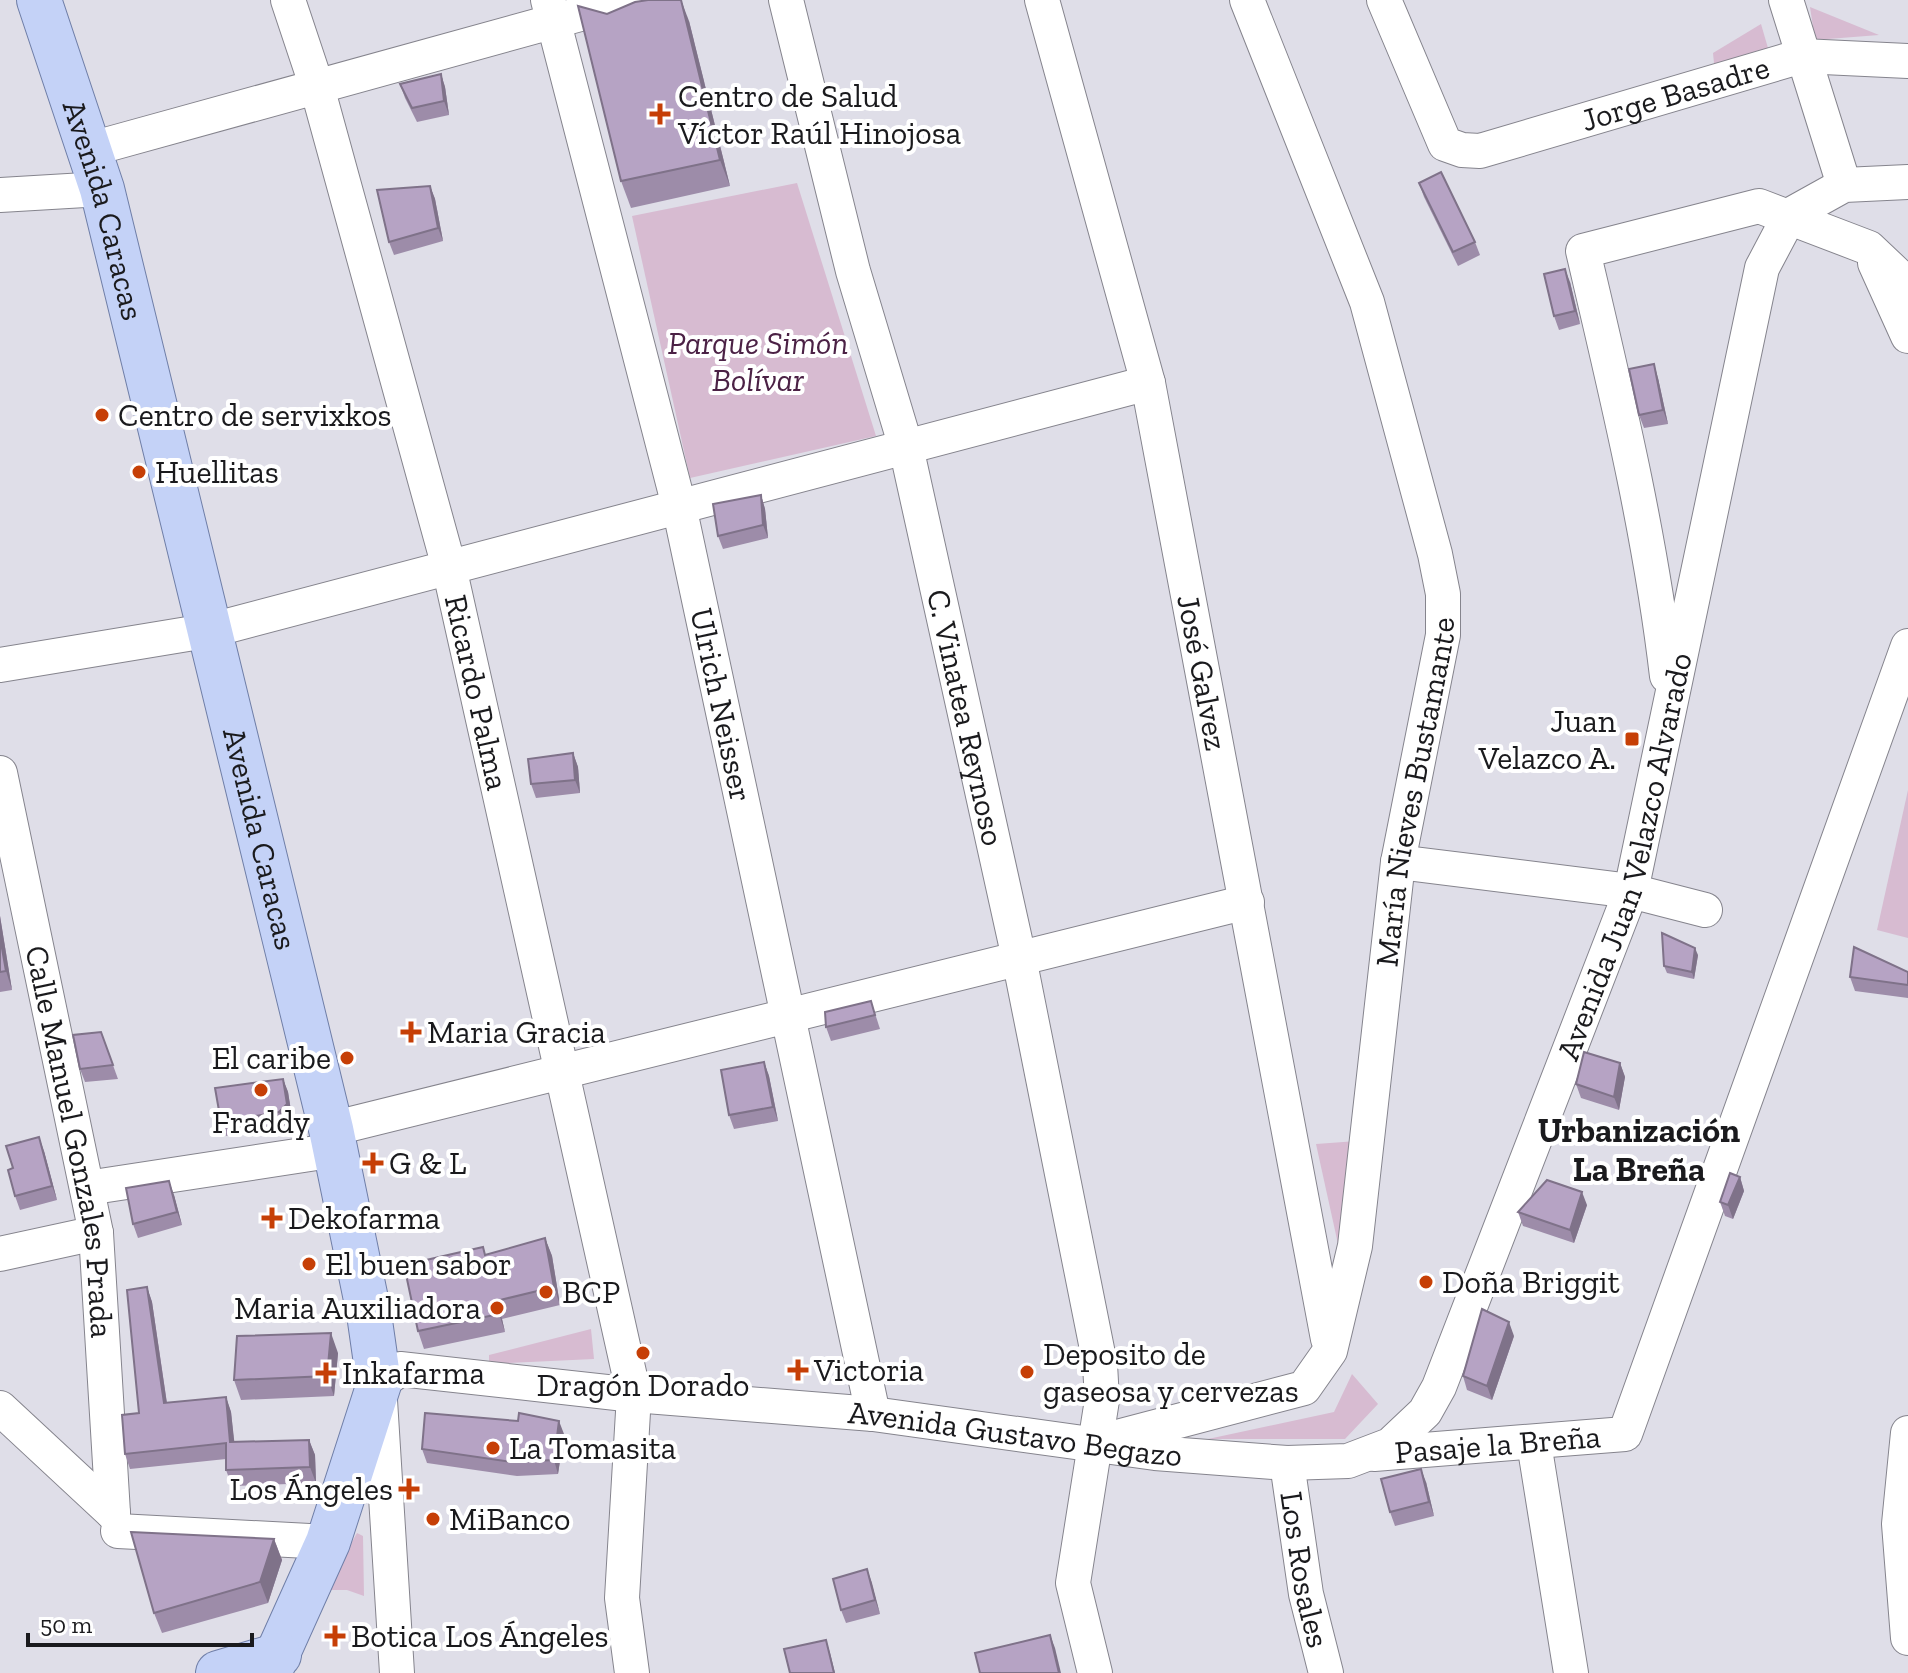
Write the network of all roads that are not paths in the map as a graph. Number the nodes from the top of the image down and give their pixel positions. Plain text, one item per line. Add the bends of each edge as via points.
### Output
1 (39, 0) edge
2 (288, 0) edge
3 (631, 0) edge
4 (786, 0) edge
5 (1042, 0) edge
6 (1247, 0) edge
7 (1384, 0) edge
8 (1786, 0) edge
9 (552, 10) edge
10 (1802, 56) junction
11 (1908, 61) edge
12 (317, 87) junction
13 (96, 169) junction
14 (1908, 182) edge
15 (1844, 185) junction
16 (0, 195) edge
17 (1790, 215) junction
18 (1869, 248) junction
19 (1908, 285) edge
20 (1908, 336) edge
21 (1148, 383) junction
22 (906, 447) junction
23 (679, 506) junction
24 (449, 567) junction
25 (212, 630) junction
26 (1908, 646) edge
27 (0, 665) edge
28 (1670, 704) junction
29 (0, 773) edge
30 (1398, 862) junction
31 (1631, 891) junction
32 (1247, 902) junction
33 (1705, 910) dead end
34 (1019, 958) junction
35 (788, 1015) junction
36 (562, 1071) junction
37 (334, 1139) junction
38 (87, 1188) junction
39 (96, 1233) junction
40 (0, 1254) edge
41 (1330, 1351) junction
42 (379, 1384) junction
43 (634, 1395) junction
44 (0, 1408) edge
45 (873, 1414) junction
46 (1908, 1433) edge
47 (1534, 1443) junction
48 (1094, 1444) junction
49 (1369, 1455) junction
50 (1287, 1463) junction
51 (115, 1522) junction
52 (328, 1542) junction
53 (1908, 1638) edge
54 (274, 1664) edge
55 (218, 1673) edge
56 (397, 1673) edge
57 (632, 1673) edge
58 (1095, 1673) edge
59 (1326, 1673) edge
60 (1571, 1673) edge

1 - 13 main road, Avenida Caracas
2 - 12 street, Ricardo Palma
3 - 9 street
4 - 22 street, C. Vinatea Reynoso via 853,271
5 - 21 street, José Galvez
6 - 30 street, María Nieves Bustamante via 1367,302 1443,594 1443,635
7 - 10 street, Jorge Basadre via 1445,144 1462,150 1480,151
8 - 10 street
9 - 12 street
9 - 23 street, Ulrich Neisser
10 - 11 street, Jorge Basadre
10 - 15 street
12 - 13 street
12 - 24 street, Ricardo Palma
13 - 16 street
13 - 25 main road, Avenida Caracas
14 - 15 street
15 - 17 street
17 - 18 street
17 - 28 street, Avenida Juan Velazco Alvarado via 1762,268
17 - 28 street via 1759,206 1583,251 1655,578
18 - 19 street
18 - 20 street
21 - 22 street
21 - 32 street, José Galvez
22 - 23 street
22 - 34 street, C. Vinatea Reynoso
23 - 24 street
23 - 35 street, Ulrich Neisser
24 - 25 street
24 - 36 street, Ricardo Palma
25 - 27 street
25 - 37 main road, Avenida Caracas
26 - 47 street, Pasaje la Breña via 1625,1434
28 - 31 street, Avenida Juan Velazco Alvarado
29 - 38 street, Calle Manuel Gonzales Prada
30 - 31 street
30 - 41 street, María Nieves Bustamante via 1355,1246
31 - 33 street
31 - 49 street, Avenida Juan Velazco Alvarado via 1439,1387 1408,1431
32 - 34 street
32 - 41 street, José Galvez
34 - 35 street
34 - 48 street, C. Vinatea Reynoso via 1100,1364 1102,1400
35 - 36 street
35 - 45 street, Ulrich Neisser
36 - 37 street
36 - 43 street, Ricardo Palma
37 - 38 street
37 - 42 main road, Avenida Caracas
38 - 39 street, Calle Manuel Gonzales Prada
39 - 40 street
39 - 51 street, Calle Manuel Gonzales Prada
41 - 48 street, María Nieves Bustamante via 1304,1388
42 - 43 street, Avenida Gustavo Begazo via 400,1369
42 - 52 main road, Avenida Caracas
42 - 56 street
43 - 45 street, Avenida Gustavo Begazo
43 - 57 street, Ricardo Palma via 622,1598
44 - 51 street
45 - 48 street, Avenida Gustavo Begazo
46 - 53 street via 1899,1524
47 - 49 street, Pasaje la Breña
47 - 60 street
48 - 50 street, Avenida Gustavo Begazo
48 - 58 street, C. Vinatea Reynoso via 1073,1583
49 - 50 street, Avenida Gustavo Begazo
50 - 59 street, Los Rosales via 1306,1594
51 - 52 street
52 - 54 main road, Avenida Caracas
54 - 55 main road

